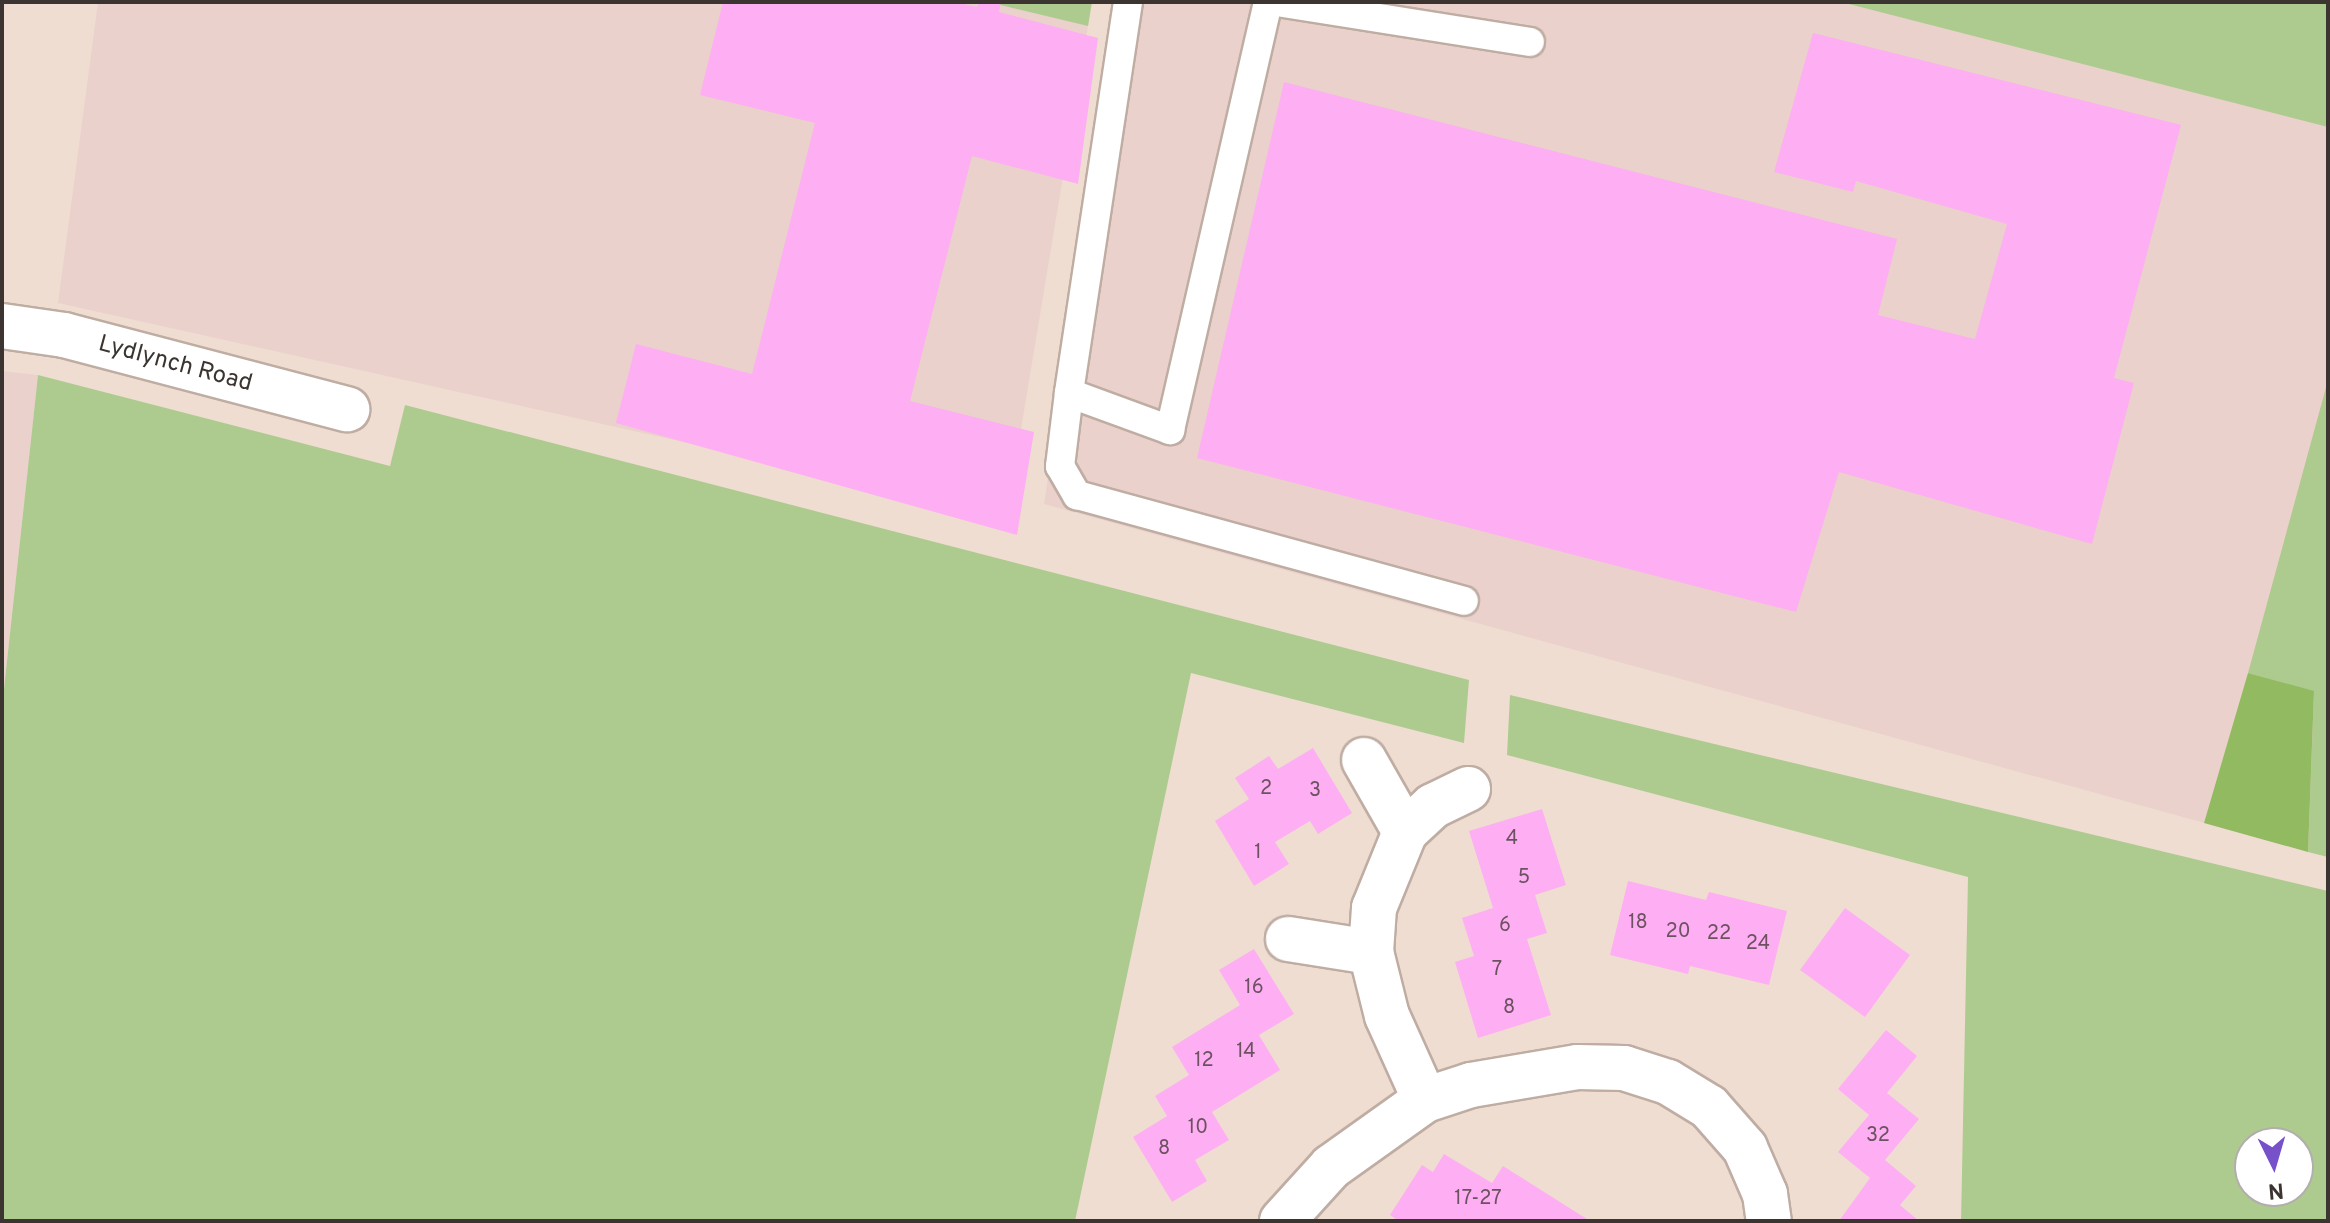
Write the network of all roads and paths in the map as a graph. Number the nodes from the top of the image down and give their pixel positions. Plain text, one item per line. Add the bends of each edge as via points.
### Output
1 (1128, 2) edge
2 (1268, 2) edge
3 (1278, 2) edge
4 (1530, 42) dead end
5 (2, 326) edge
6 (1069, 393) junction
7 (347, 409) dead end
8 (1464, 601) dead end
9 (1364, 760) dead end
10 (1468, 789) dead end
11 (1405, 832) junction
12 (1288, 939) dead end
13 (1371, 952) junction
14 (1425, 1100) junction
15 (1282, 1221) edge
16 (1769, 1221) edge

1 - 6 lane
2 - 6 lane via 1170,430
3 - 4 lane
5 - 7 street, Lydlynch Road via 64,335
6 - 8 lane via 1060,466 1077,495
9 - 11 street
10 - 11 street via 1433,806
11 - 13 street via 1374,908
12 - 13 street
13 - 14 street via 1387,1016
14 - 15 street via 1331,1167
14 - 16 street via 1471,1085 1577,1067 1624,1068 1668,1082 1709,1107 1745,1148 1765,1194

